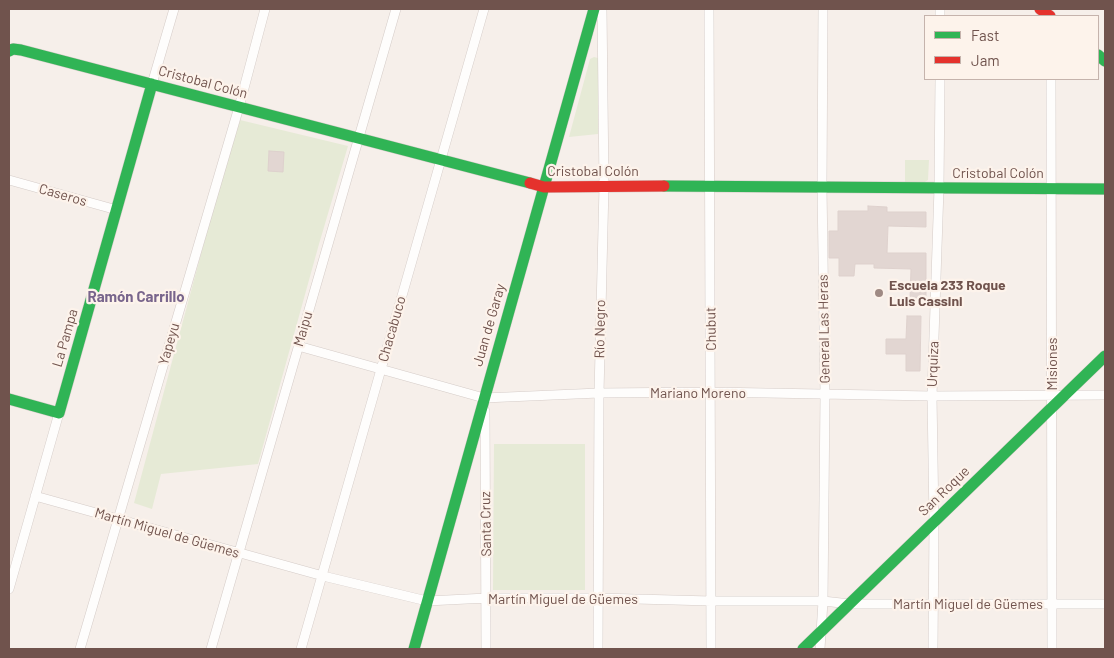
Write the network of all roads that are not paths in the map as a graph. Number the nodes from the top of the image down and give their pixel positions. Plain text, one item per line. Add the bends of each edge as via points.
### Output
1 (174, 9) edge
2 (265, 9) edge
3 (396, 9) edge
4 (484, 9) edge
5 (594, 9) edge
6 (602, 9) edge
7 (709, 9) edge
8 (823, 9) edge
9 (9, 51) edge
10 (940, 80) edge
11 (1052, 80) edge
12 (152, 84) junction
13 (239, 107) junction
14 (359, 139) junction
15 (440, 160) junction
16 (9, 180) edge
17 (604, 186) junction
18 (710, 186) junction
19 (544, 187) junction
20 (822, 187) junction
21 (939, 188) junction
22 (1052, 188) junction
23 (1105, 189) edge
24 (117, 210) junction
25 (298, 346) junction
26 (1105, 356) edge
27 (381, 369) junction
28 (711, 392) junction
29 (598, 394) junction
30 (1066, 394) junction
31 (825, 395) junction
32 (1105, 395) edge
33 (932, 396) junction
34 (484, 398) junction
35 (9, 399) edge
36 (1052, 402) junction
37 (59, 413) junction
38 (35, 496) junction
39 (117, 519) junction
40 (934, 522) junction
41 (240, 553) junction
42 (323, 576) junction
43 (9, 589) edge
44 (487, 598) junction
45 (598, 598) junction
46 (427, 601) junction
47 (711, 601) junction
48 (824, 601) junction
49 (850, 604) junction
50 (933, 604) junction
51 (1052, 604) junction
52 (1105, 604) edge
53 (820, 633) junction
54 (80, 649) edge
55 (211, 649) edge
56 (302, 649) edge
57 (414, 649) edge
58 (486, 649) edge
59 (598, 649) edge
60 (711, 649) edge
61 (804, 649) edge
62 (820, 649) edge
63 (933, 649) edge
64 (1052, 649) edge

1 - 12 street, La Pampa
2 - 13 street, Yapeyu
3 - 14 street, Maipu
4 - 15 street, Chacabuco
5 - 19 street, Juan de Garay
6 - 17 street, Río Negro
7 - 18 street, Chubut
8 - 20 street, General Las Heras
9 - 12 street, Cristobal Colón via 21,50
10 - 21 street, Urquiza
11 - 22 street, Misiones
12 - 13 street, Cristobal Colón
12 - 24 street, La Pampa
13 - 14 street, Cristobal Colón
13 - 39 street, Yapeyu
14 - 15 street, Cristobal Colón
14 - 25 street, Maipu
15 - 19 street, Cristobal Colón
15 - 27 street, Chacabuco
16 - 24 street, Caseros
17 - 18 street, Cristobal Colón
17 - 19 street, Cristobal Colón
17 - 29 street, Río Negro
18 - 20 street, Cristobal Colón
18 - 28 street, Chubut
19 - 34 street, Juan de Garay
20 - 21 street, Cristobal Colón
20 - 31 street, General Las Heras
21 - 22 street, Cristobal Colón
21 - 33 street, Urquiza
22 - 23 street, Cristobal Colón
22 - 36 street, Misiones
24 - 37 street, La Pampa
25 - 27 street, Mariano Moreno
25 - 41 street, Maipu
26 - 30 street, San Roque
27 - 34 street, Mariano Moreno
27 - 42 street, Chacabuco
28 - 29 street, Mariano Moreno
28 - 31 street, Mariano Moreno
28 - 47 street, Chubut
29 - 34 street, Mariano Moreno
29 - 45 street, Río Negro
30 - 32 street
30 - 36 street, San Roque
31 - 33 street, Mariano Moreno
31 - 48 street, General Las Heras
33 - 36 street, Mariano Moreno
33 - 40 street, Urquiza
34 - 44 street, Santa Cruz
34 - 46 street, Juan de Garay
35 - 37 street
36 - 40 street, San Roque
36 - 51 street, Misiones
37 - 38 street, La Pampa
38 - 39 street, Martín Miguel de Güemes
38 - 43 street, La Pampa
39 - 41 street, Martín Miguel de Güemes
39 - 54 street, Yapeyu
40 - 49 street, San Roque
40 - 50 street, Urquiza
41 - 42 street, Martín Miguel de Güemes
41 - 55 street, Maipu
42 - 46 street, Martín Miguel de Güemes
42 - 56 street, Chacabuco
44 - 45 street, Martín Miguel de Güemes
44 - 46 street, Martín Miguel de Güemes
44 - 58 street, Santa Cruz
45 - 47 street, Martín Miguel de Güemes
45 - 59 street, Río Negro
46 - 57 street, Juan de Garay
47 - 48 street, Martín Miguel de Güemes
47 - 60 street, Chubut
48 - 49 street, Martín Miguel de Güemes
48 - 53 street, General Las Heras
49 - 50 street, Martín Miguel de Güemes
49 - 53 street, San Roque
50 - 51 street, Martín Miguel de Güemes
50 - 63 street, Urquiza
51 - 52 street, Martín Miguel de Güemes
51 - 64 street, Misiones
53 - 61 street, San Roque
53 - 62 street, General Las Heras

